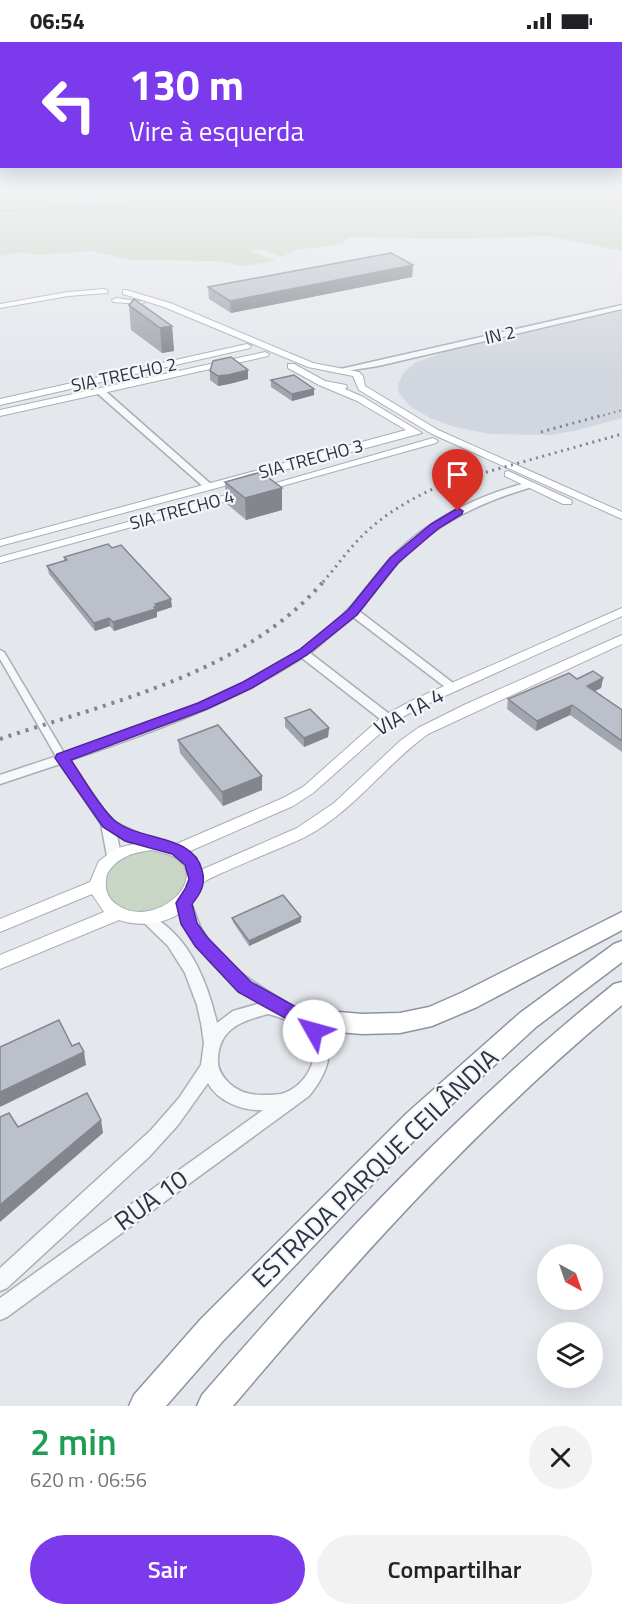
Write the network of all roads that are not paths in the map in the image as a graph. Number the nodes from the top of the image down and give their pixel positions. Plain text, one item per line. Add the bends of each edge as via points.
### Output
1 (104, 291) junction
2 (119, 291) junction
3 (103, 300) junction
4 (116, 300) junction
5 (0, 306) edge
6 (622, 307) edge
7 (0, 314) edge
8 (247, 346) junction
9 (234, 350) junction
10 (265, 354) junction
11 (245, 359) junction
12 (378, 364) junction
13 (337, 370) junction
14 (315, 379) junction
15 (359, 379) junction
16 (335, 388) junction
17 (100, 391) junction
18 (0, 402) edge
19 (0, 413) edge
20 (413, 432) junction
21 (434, 441) junction
22 (335, 453) junction
23 (350, 465) junction
24 (529, 484) junction
25 (209, 487) junction
26 (622, 516) edge
27 (622, 526) edge
28 (57, 528) junction
29 (18, 538) junction
30 (0, 543) edge
31 (58, 544) junction
32 (33, 550) junction
33 (0, 560) edge
34 (352, 612) junction
35 (622, 612) edge
36 (622, 639) edge
37 (0, 652) edge
38 (303, 653) junction
39 (453, 688) junction
40 (388, 719) junction
41 (62, 758) junction
42 (0, 780) edge
43 (108, 823) junction
44 (152, 845) junction
45 (177, 850) junction
46 (114, 856) junction
47 (196, 879) junction
48 (96, 886) junction
49 (184, 903) junction
50 (117, 914) junction
51 (146, 918) junction
52 (622, 920) edge
53 (0, 926) edge
54 (622, 951) edge
55 (0, 962) edge
56 (622, 991) edge
57 (294, 1015) junction
58 (212, 1041) junction
59 (209, 1067) junction
60 (303, 1091) junction
61 (0, 1281) edge
62 (0, 1310) edge
63 (145, 1406) edge
64 (213, 1406) edge

1 - 2 main road
1 - 3 main road via 96,296
1 - 5 main road
2 - 4 main road via 127,297
2 - 13 main road via 167,305 311,365
3 - 4 main road
3 - 7 main road via 72,301
4 - 8 main road via 148,304
6 - 12 street, IN 2
8 - 9 main road, SIA TRECHO 2
8 - 10 main road
9 - 11 main road via 246,353
9 - 18 main road, SIA TRECHO 2
10 - 11 main road
10 - 14 main road
11 - 17 main road
12 - 13 street, IN 2
12 - 15 street, IN 2 via 363,370
13 - 14 main road via 318,374
13 - 15 main road
14 - 16 main road via 321,385
15 - 16 main road via 349,387
15 - 26 main road via 369,393 435,432
16 - 20 main road
17 - 19 main road
17 - 25 street
20 - 21 main road
20 - 22 main road, SIA TRECHO 3
21 - 23 main road, SIA TRECHO 4
21 - 24 main road
22 - 23 main road via 350,457
22 - 25 main road, SIA TRECHO 3
23 - 31 main road, SIA TRECHO 4
24 - 27 main road
24 - 34 street via 478,502 435,526 394,560
25 - 28 main road, SIA TRECHO 3
28 - 29 main road, SIA TRECHO 3
28 - 31 main road via 48,535
29 - 30 main road, SIA TRECHO 3
29 - 32 main road via 33,542
31 - 32 main road, SIA TRECHO 4
32 - 33 main road, SIA TRECHO 4
34 - 38 street
34 - 39 street
35 - 39 main road, VIA 1A 4
36 - 47 main road, VIA 1A 4 via 423,731 339,807 302,832
37 - 41 street
38 - 40 street
38 - 41 street via 203,706
39 - 40 main road, VIA 1A 4
40 - 45 main road, VIA 1A 4 via 298,796 257,818
41 - 42 street
41 - 43 street
43 - 44 street
43 - 46 street
44 - 45 main road
44 - 46 main road
45 - 47 main road via 192,863
46 - 48 main road via 104,865
47 - 49 main road via 193,892
48 - 50 main road via 101,901
48 - 53 main road
49 - 51 main road
49 - 57 street via 189,924 220,963 244,987
50 - 51 main road
50 - 55 main road
51 - 58 street via 167,933 194,974 205,1000
52 - 57 highway via 432,1016 400,1023 362,1024
54 - 63 highway, ESTRADA PARQUE CEILÂNDIA via 528,1020 416,1121 211,1331
56 - 64 highway, ESTRADA PARQUE CEILÂNDIA via 562,1038 452,1142 342,1259
57 - 58 street via 268,1008 250,1010 234,1016
57 - 60 street via 314,1031 320,1046 321,1062
58 - 59 street
59 - 60 street via 216,1082 229,1095 247,1102 266,1104
59 - 61 street, RUA 10 via 193,1096 171,1122
60 - 62 street, RUA 10

